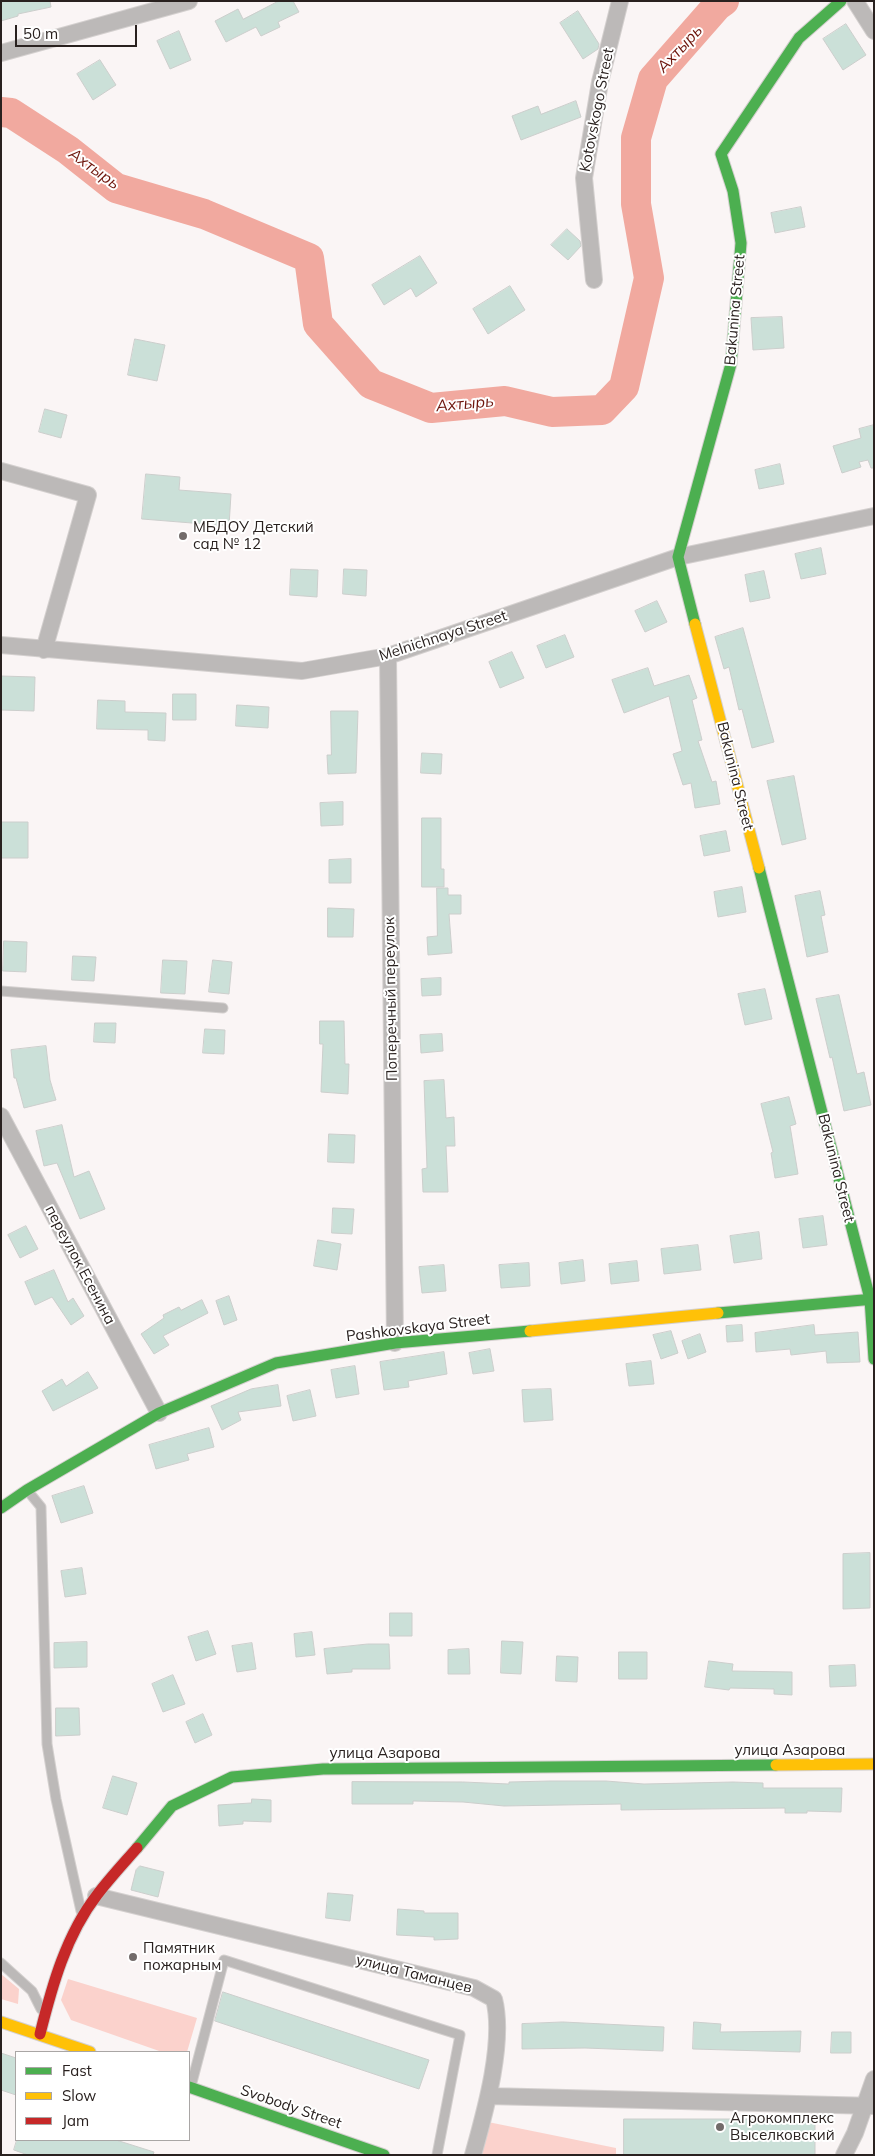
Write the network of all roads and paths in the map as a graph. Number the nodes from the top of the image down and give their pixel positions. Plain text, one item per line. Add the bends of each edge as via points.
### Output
1 (189, 1) edge
2 (620, 1) edge
3 (841, 1) edge
4 (855, 1) edge
5 (874, 31) edge
6 (1, 53) edge
7 (594, 280) dead end
8 (1, 471) edge
9 (874, 516) edge
10 (678, 556) junction
11 (1, 645) edge
12 (44, 650) junction
13 (388, 656) junction
14 (1, 991) edge
15 (223, 1008) dead end
16 (1, 1116) edge
17 (872, 1299) edge
18 (395, 1343) junction
19 (874, 1359) edge
20 (159, 1413) junction
21 (27, 1490) junction
22 (1, 1508) edge
23 (874, 1764) edge
24 (96, 1896) junction
25 (82, 1917) junction
26 (1, 1963) edge
27 (44, 2016) junction
28 (1, 2022) edge
29 (40, 2035) junction
30 (87, 2051) edge
31 (874, 2079) edge
32 (190, 2087) edge
33 (490, 2096) junction
34 (868, 2106) edge
35 (380, 2154) edge
36 (437, 2155) edge
37 (472, 2155) edge
38 (844, 2155) edge

1 - 6 street
2 - 7 street, Kotovskogo Street via 600,82 584,178
3 - 10 street, Bakunina Street via 799,38 721,154 733,191 741,243 731,364
4 - 5 street
8 - 12 street via 88,495
9 - 10 street, Melnichnaya Street
10 - 13 street, Melnichnaya Street
10 - 17 street, Bakunina Street
11 - 12 street, Melnichnaya Street
12 - 13 street, Melnichnaya Street via 302,671
13 - 18 street, Поперечный переулок
14 - 15 lane
16 - 20 street, переулок Есенина
17 - 18 street, Pashkovskaya Street
17 - 19 street, Bakunina Street
18 - 20 street, Pashkovskaya Street via 276,1362
20 - 21 street, Pashkovskaya Street
21 - 22 street, Pashkovskaya Street
21 - 25 lane via 41,1507 47,1744
23 - 24 street, улица Азарова via 322,1769 232,1777 172,1806
24 - 25 street, улица Азарова
24 - 33 street, улица Таманцев via 474,1988 494,1999 498,2016
25 - 27 street, улица Азарова via 53,1981
26 - 27 lane via 32,1991
27 - 29 street, улица Азарова
28 - 29 street
29 - 30 street
31 - 34 street
32 - 35 street, Svobody Street
32 - 36 lane via 224,1960 460,2036
33 - 34 street
33 - 37 street, улица Таманцев
34 - 38 street

